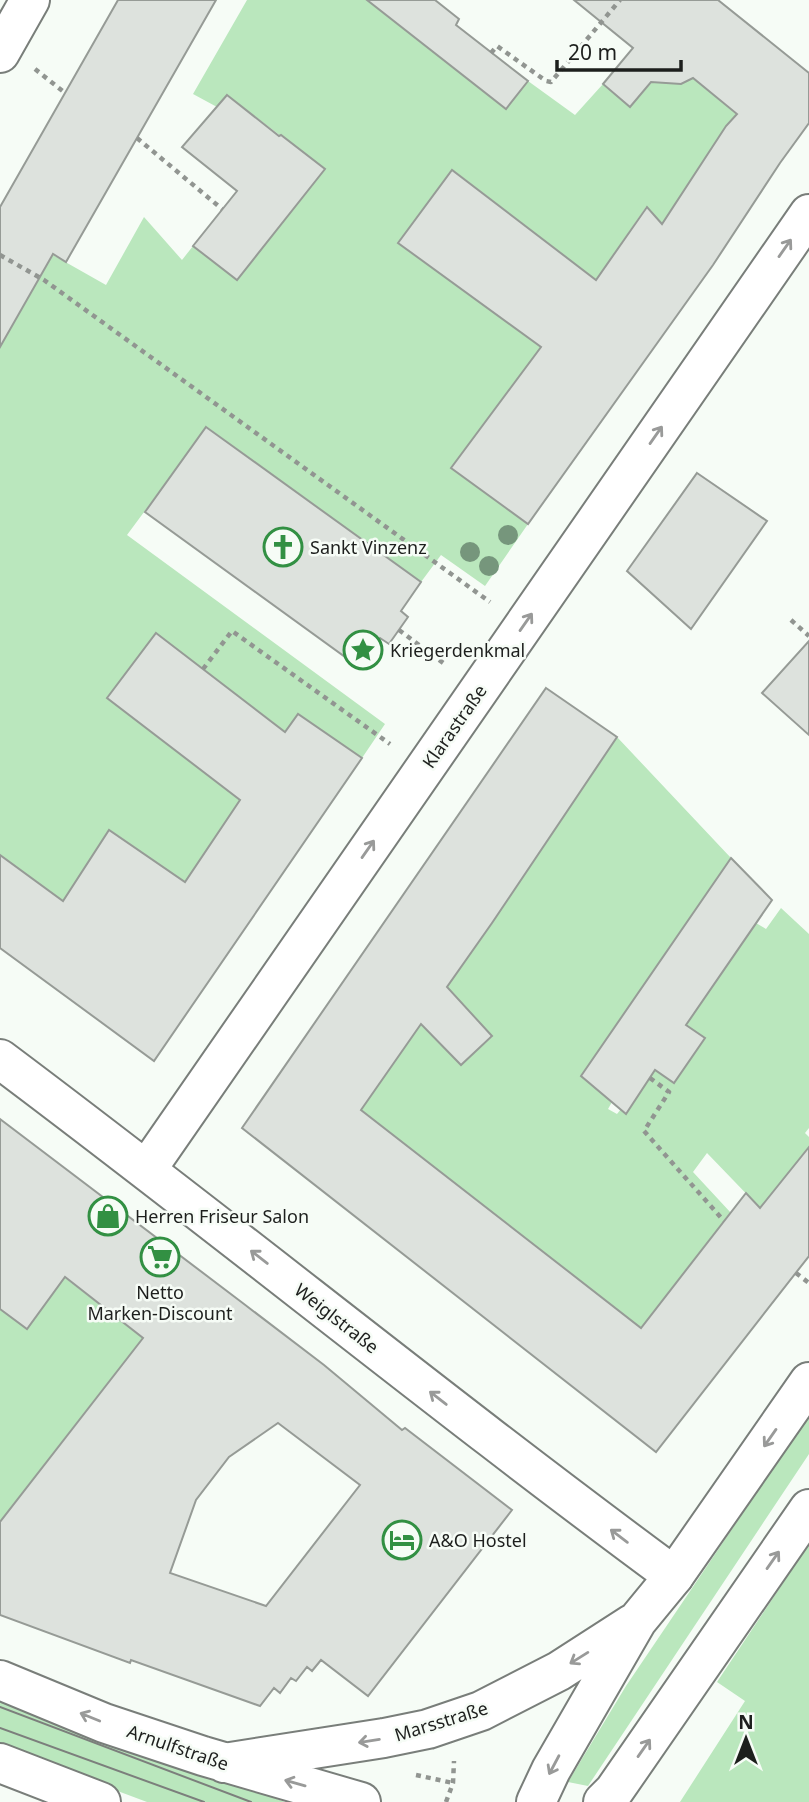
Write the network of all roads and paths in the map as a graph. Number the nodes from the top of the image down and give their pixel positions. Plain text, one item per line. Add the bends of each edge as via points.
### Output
1 (30, 0) edge
2 (620, 0) edge
3 (491, 52) dead end
4 (0, 53) edge
5 (137, 138) dead end
6 (222, 209) dead end
7 (809, 214) edge
8 (0, 255) edge
9 (490, 602) dead end
10 (791, 620) dead end
11 (399, 630) dead end
12 (809, 636) edge
13 (446, 665) dead end
14 (203, 669) dead end
15 (390, 744) dead end
16 (0, 1059) edge
17 (650, 1078) dead end
18 (147, 1169) junction
19 (724, 1221) dead end
20 (796, 1272) dead end
21 (809, 1283) edge
22 (809, 1382) edge
23 (809, 1509) edge
24 (674, 1576) junction
25 (637, 1622) junction
26 (0, 1680) edge
27 (0, 1763) edge
28 (224, 1763) junction
29 (453, 1783) dead end
30 (101, 1802) edge
31 (361, 1802) edge
32 (446, 1802) edge
33 (536, 1802) edge
34 (603, 1802) edge

1 - 4 street
2 - 3 path via 551,82 497,46
5 - 6 path
18 -> 7 street, Klarastraße
8 - 9 path via 44,280
10 - 12 path
11 - 13 path
14 - 15 path via 232,631
16 - 18 street, Weiglstraße
17 - 19 path via 669,1093 644,1130
24 -> 18 street, Weiglstraße
20 - 21 path
22 -> 24 street, Marsstraße
34 -> 23 street
24 - 25 street, Marsstraße
25 -> 28 street, Marsstraße via 481,1712 384,1738
25 -> 33 street, Marsstraße
28 -> 26 street, Arnulfstraße via 104,1723
27 - 30 street
31 -> 28 street, Arnulfstraße
29 - 32 path

